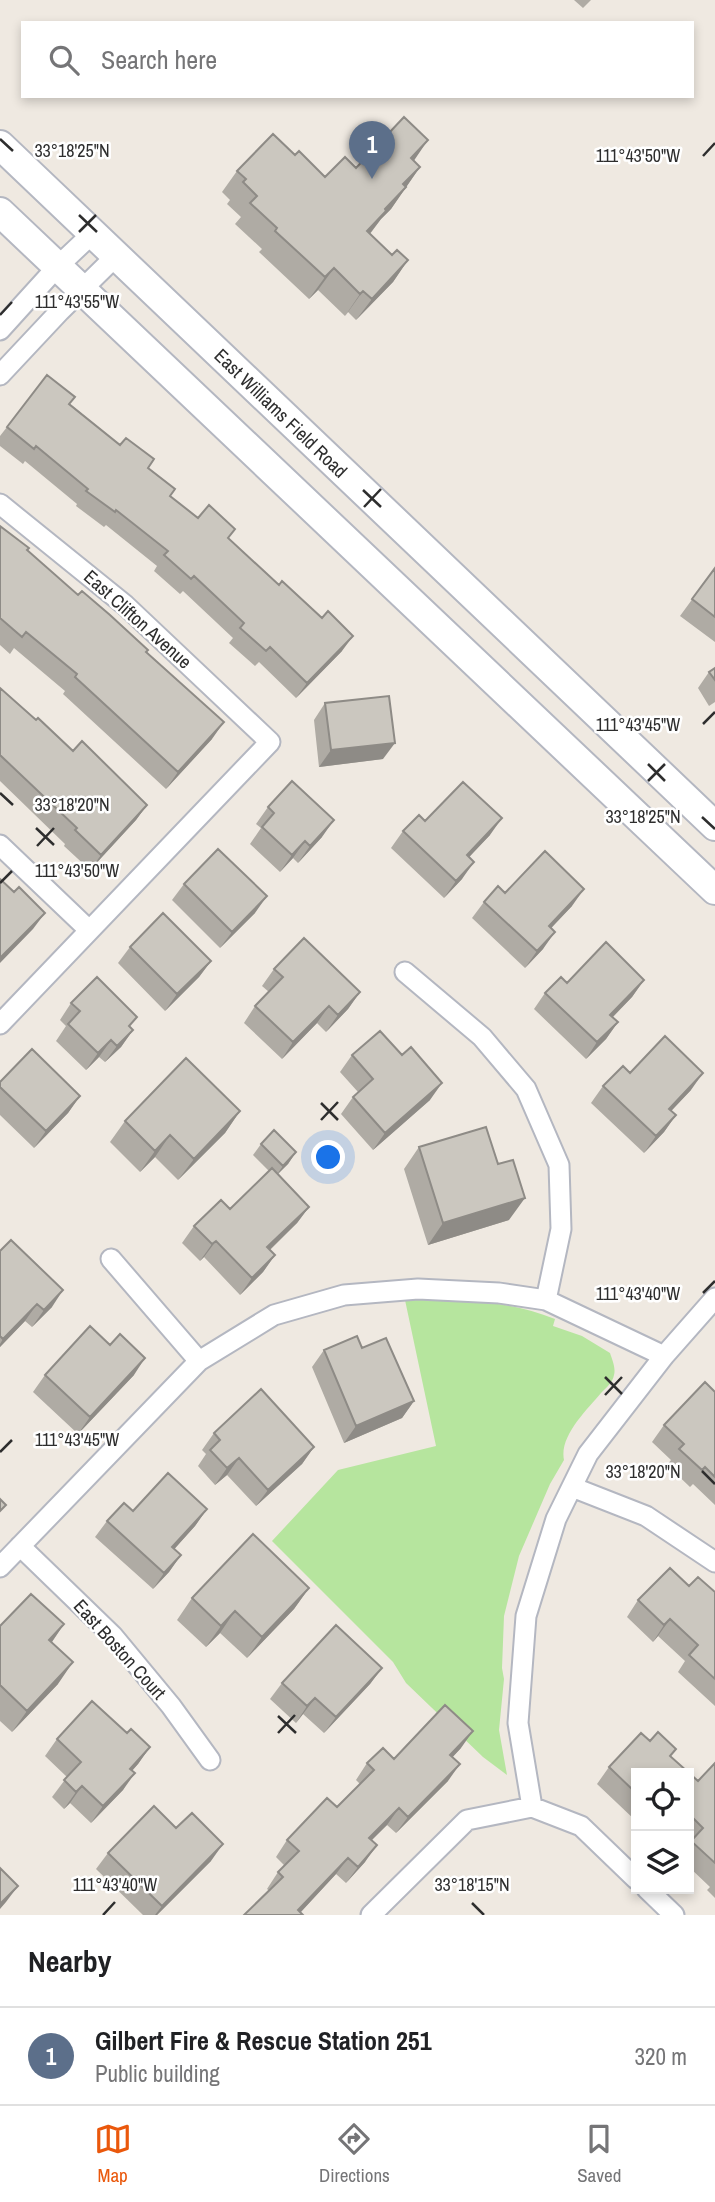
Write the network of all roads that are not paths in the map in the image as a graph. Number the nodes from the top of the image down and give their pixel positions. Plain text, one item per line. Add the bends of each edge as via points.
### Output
1 (0, 145) edge
2 (0, 212) edge
3 (93, 233) junction
4 (116, 256) junction
5 (57, 267) junction
6 (82, 290) junction
7 (0, 330) edge
8 (0, 375) edge
9 (0, 505) edge
10 (715, 826) edge
11 (0, 845) edge
12 (715, 890) edge
13 (89, 930) junction
14 (405, 972) dead end
15 (0, 1024) edge
16 (111, 1259) dead end
17 (715, 1298) edge
18 (546, 1300) junction
19 (664, 1356) junction
20 (199, 1361) junction
21 (572, 1487) junction
22 (20, 1546) junction
23 (715, 1562) edge
24 (0, 1567) edge
25 (210, 1760) dead end
26 (532, 1807) junction
27 (631, 1874) edge
28 (652, 1894) edge
29 (371, 1915) edge
30 (674, 1915) edge

1 - 3 main road, East Williams Field Road
2 - 5 main road
3 - 4 main road, East Williams Field Road
3 - 5 street
4 - 6 street
4 - 10 main road, East Williams Field Road
5 - 6 main road
5 - 7 street
6 - 8 street
6 - 12 main road
9 - 13 street, East Clifton Avenue via 125,605 270,742
11 - 13 street
13 - 15 street
14 - 18 street via 482,1037 526,1089 559,1165 561,1229
16 - 20 street
17 - 19 street
18 - 19 street
18 - 20 street via 418,1289 344,1295 274,1315
19 - 21 street via 588,1454
20 - 22 street
21 - 23 street via 646,1516
21 - 26 street via 556,1519 526,1616 518,1723
22 - 24 street
22 - 25 street, East Boston Court via 113,1636
26 - 27 street via 581,1826
26 - 29 street via 467,1820
28 - 30 street

